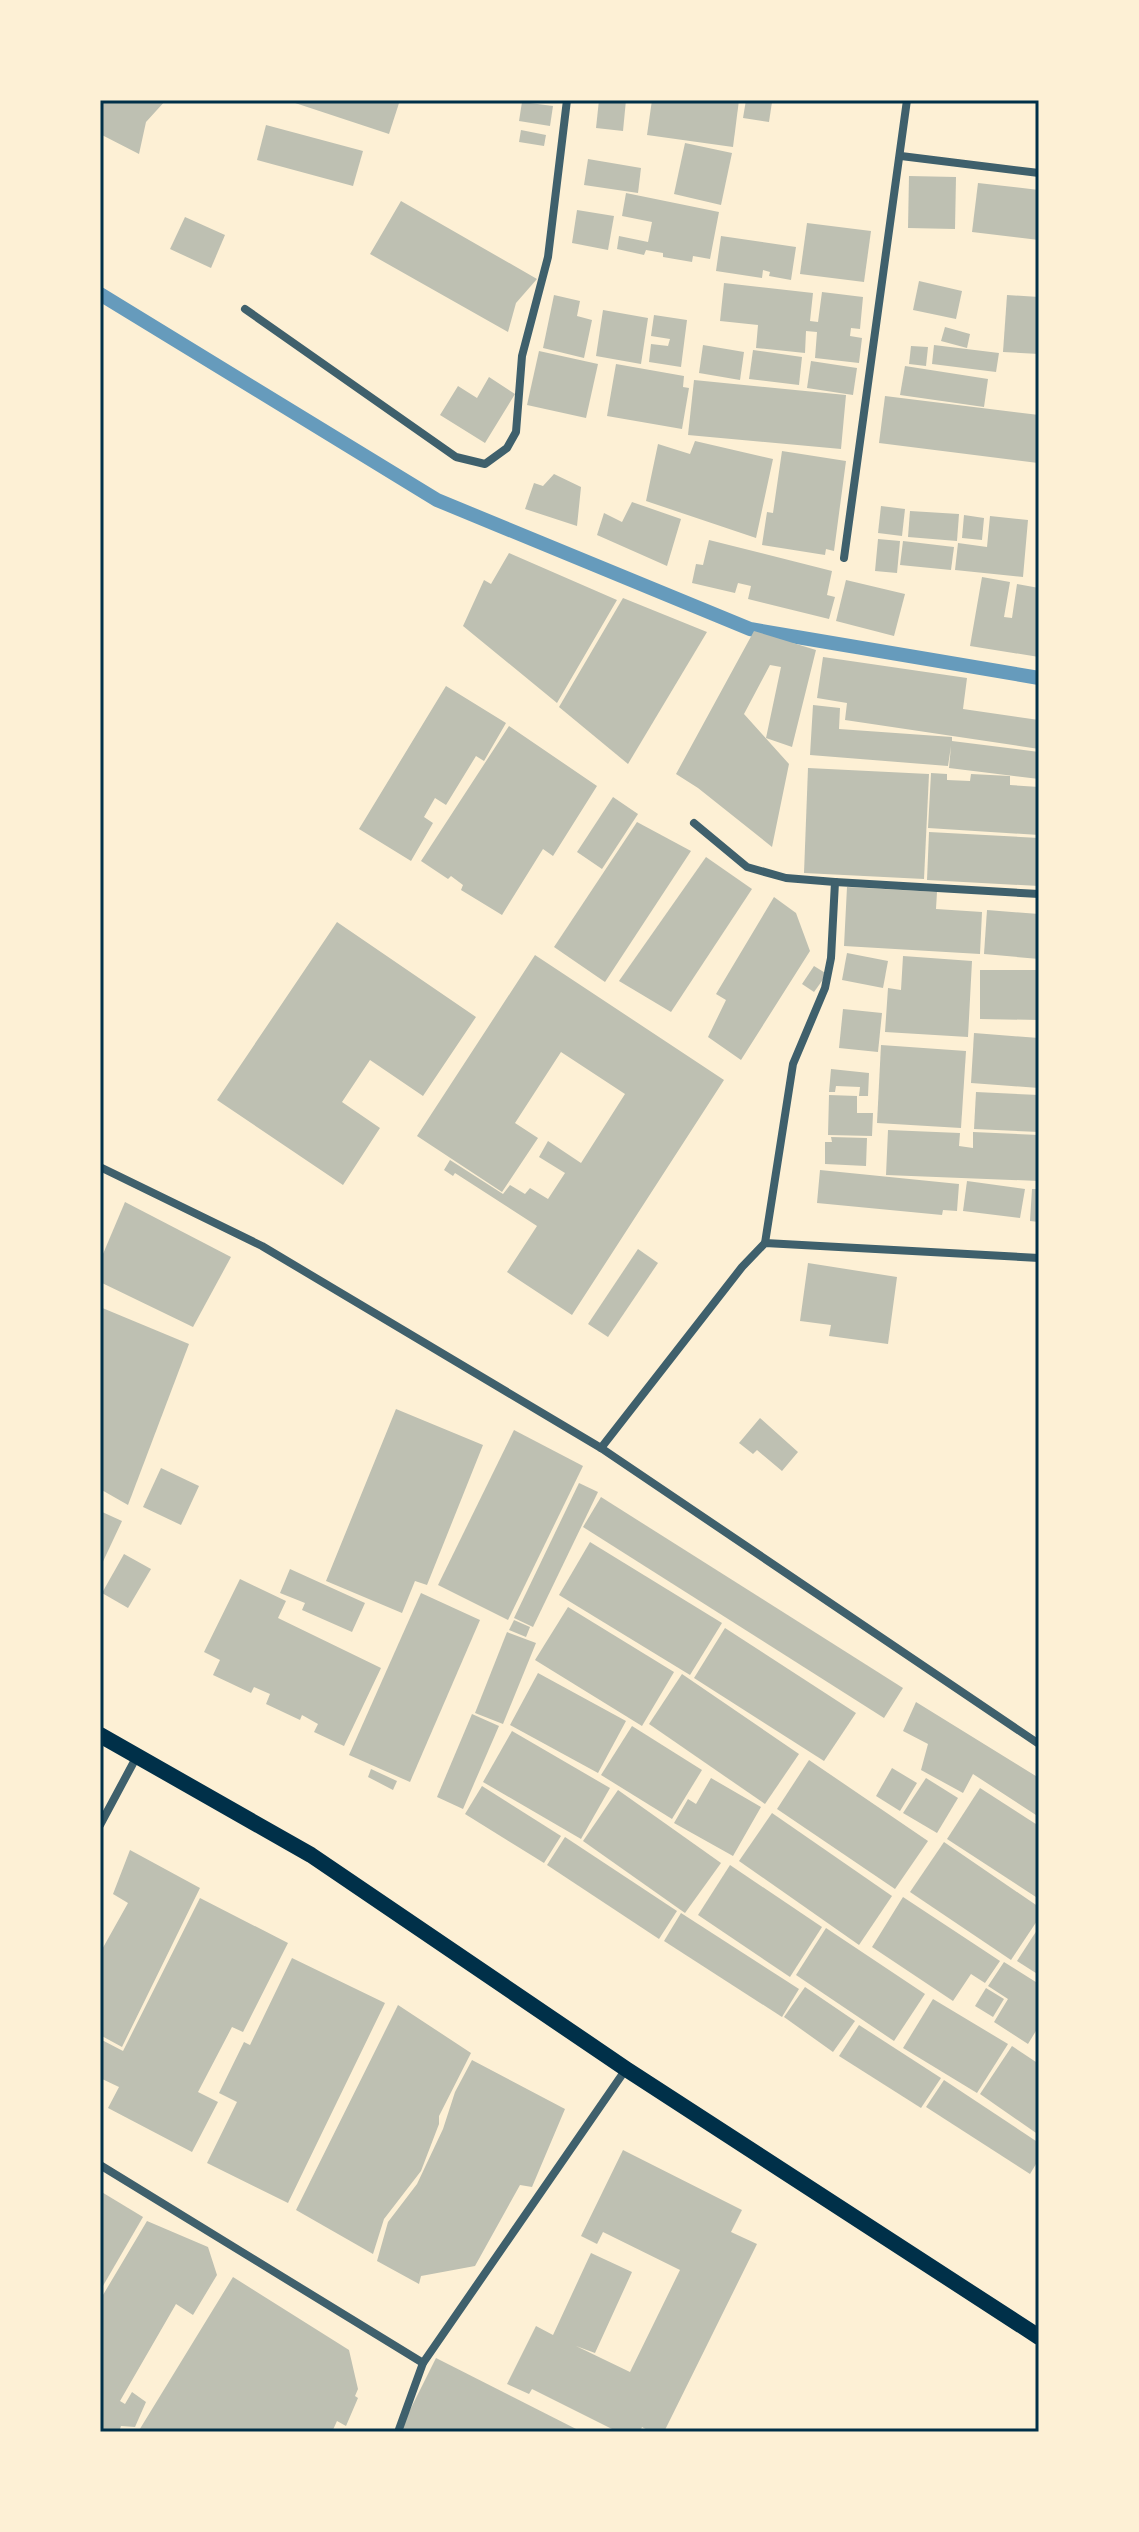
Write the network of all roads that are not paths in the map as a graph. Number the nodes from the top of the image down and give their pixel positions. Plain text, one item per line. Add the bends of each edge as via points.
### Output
1 (567, 100) edge
2 (907, 100) edge
3 (901, 156) junction
4 (1039, 173) edge
5 (245, 309) dead end
6 (844, 558) dead end
7 (694, 823) dead end
8 (835, 882) junction
9 (1039, 894) edge
10 (100, 1167) edge
11 (765, 1243) junction
12 (1039, 1258) edge
13 (601, 1448) junction
14 (100, 1735) edge
15 (1039, 1744) edge
16 (137, 1756) junction
17 (100, 1825) edge
18 (626, 2069) junction
19 (100, 2165) edge
20 (1039, 2337) edge
21 (423, 2363) junction
22 (398, 2432) edge

1 - 5 street via 548,257 522,356 516,432 507,448 485,464 456,457
2 - 3 street
3 - 4 street
3 - 6 street
7 - 8 street via 747,867 786,878
8 - 9 street
8 - 11 street via 831,958 825,988 793,1064
10 - 13 street via 262,1246
11 - 12 street
11 - 13 street
13 - 15 street
14 - 16 main road
16 - 17 street
16 - 18 main road via 311,1855
18 - 20 main road
18 - 21 street
19 - 21 street
21 - 22 street

